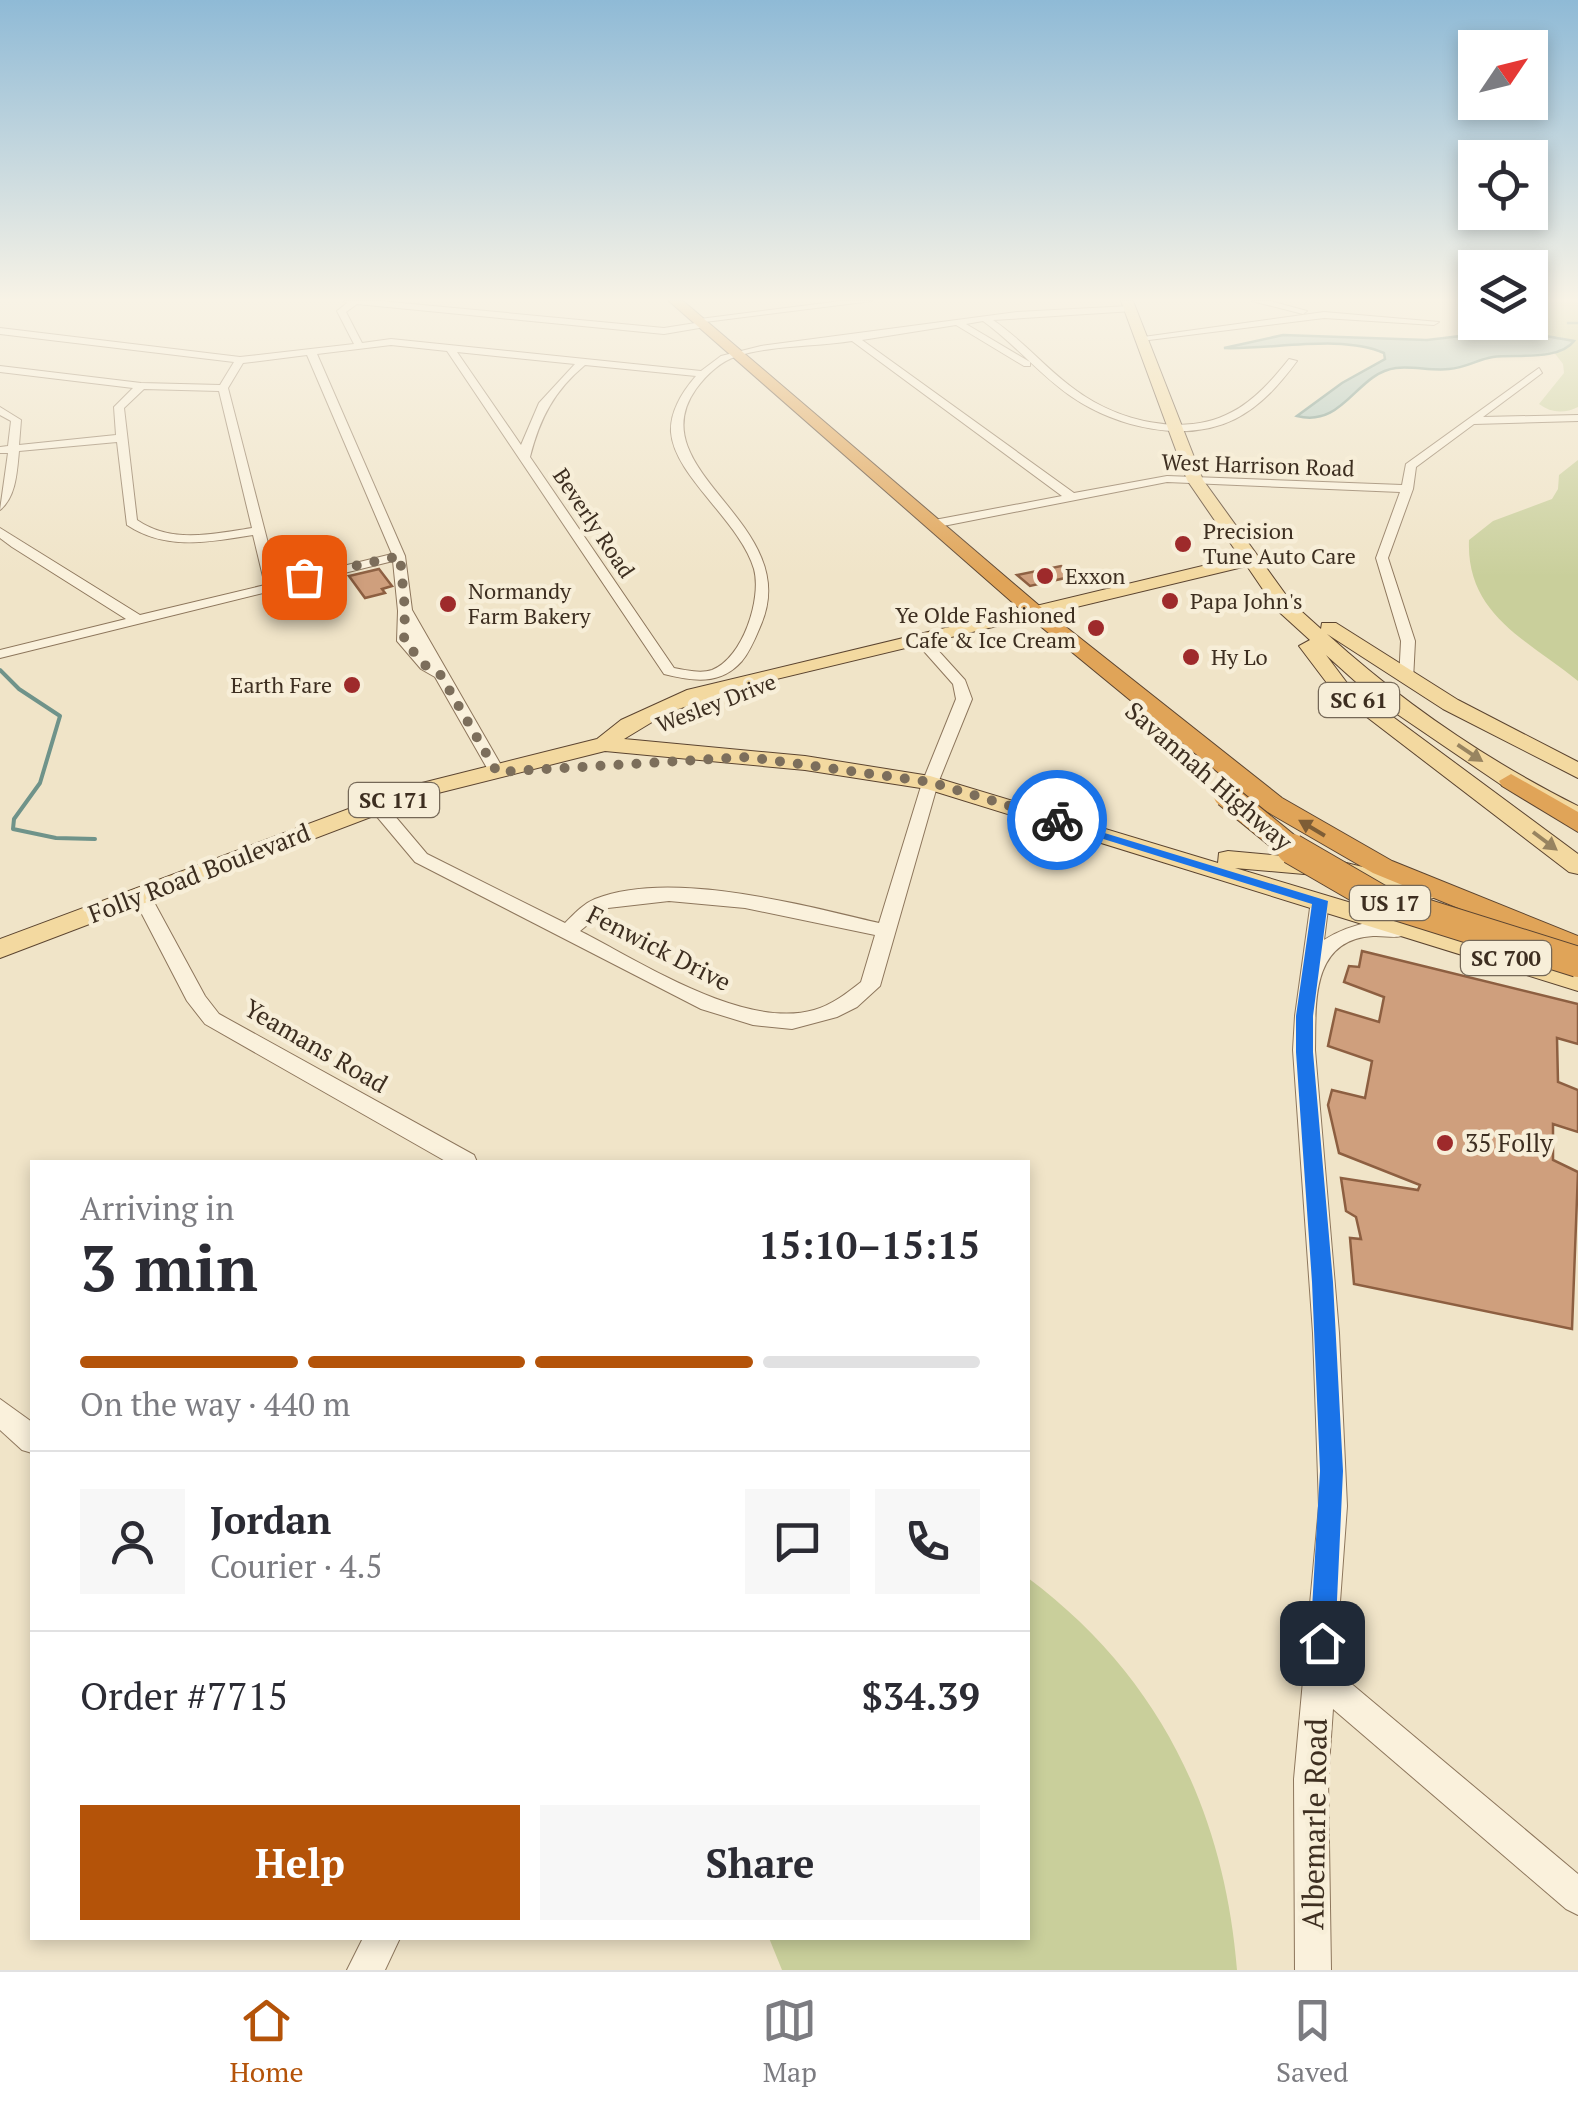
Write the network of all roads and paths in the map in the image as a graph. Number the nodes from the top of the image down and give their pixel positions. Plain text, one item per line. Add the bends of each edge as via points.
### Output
1 (133, 393) edge
2 (223, 393) edge
3 (329, 393) edge
4 (480, 393) edge
5 (551, 393) edge
6 (690, 393) edge
7 (781, 393) edge
8 (929, 393) edge
9 (1075, 393) edge
10 (1163, 393) edge
11 (1264, 393) edge
12 (1510, 393) edge
13 (0, 410) edge
14 (1578, 418) edge
15 (1472, 421) junction
16 (533, 422) junction
17 (501, 425) junction
18 (1176, 426) junction
19 (121, 438) junction
20 (7, 449) edge
21 (525, 456) junction
22 (1195, 480) junction
23 (1407, 489) junction
24 (1072, 497) junction
25 (0, 506) edge
26 (933, 524) junction
27 (0, 532) edge
28 (256, 532) junction
29 (400, 556) junction
30 (1255, 566) junction
31 (272, 584) junction
32 (1284, 606) junction
33 (1034, 612) junction
34 (1311, 614) junction
35 (136, 619) junction
36 (921, 640) junction
37 (744, 649) junction
38 (0, 654) edge
39 (814, 666) junction
40 (1401, 671) junction
41 (758, 677) junction
42 (692, 708) junction
43 (605, 744) junction
44 (678, 749) junction
45 (748, 757) junction
46 (506, 770) junction
47 (1578, 772) edge
48 (1511, 781) junction
49 (930, 782) junction
50 (1578, 788) edge
51 (377, 806) junction
52 (1578, 815) edge
53 (1578, 824) edge
54 (1157, 850) junction
55 (1578, 866) edge
56 (1358, 873) junction
57 (1429, 890) junction
58 (141, 896) junction
59 (1320, 901) junction
60 (568, 931) junction
61 (886, 931) junction
62 (1433, 936) junction
63 (1578, 946) edge
64 (0, 948) edge
65 (1578, 962) edge
66 (1311, 964) junction
67 (1578, 981) edge
68 (462, 1160) edge
69 (0, 1412) edge
70 (30, 1438) edge
71 (1320, 1677) junction
72 (1578, 1897) edge
73 (381, 1940) edge
74 (365, 1970) edge
75 (1314, 1970) edge

1 - 19 street via 120,407
2 - 28 street
3 - 29 street
4 - 17 street, Beverly Road
5 - 16 street
6 - 37 street via 678,433 682,454 741,528 761,567 762,612
7 - 26 highway, Savannah Highway / US 17
8 - 24 street
9 - 18 street via 1119,418
10 - 18 main road, SC 61
11 - 18 street via 1225,420
12 - 15 street
13 - 20 street via 16,420
14 - 15 street
15 - 23 street via 1410,466
16 - 17 street
16 - 21 street
17 - 21 street, Beverly Road
18 - 22 main road, SC 61
19 - 20 street
19 - 28 street via 131,522 139,529 180,540
20 - 25 street via 11,480
21 - 37 street, Beverly Road via 670,671 710,678
22 - 23 street, West Harrison Road
22 - 24 street, West Harrison Road
22 - 30 main road, SC 61
23 - 40 street via 1382,558 1408,640
24 - 26 street, West Harrison Road
26 - 33 highway, Savannah Highway / US 17
27 - 35 street
28 - 31 street
29 - 31 street
29 - 46 street via 404,641 440,674
30 - 32 main road, SC 61
30 - 33 main road, Wesley Drive
30 - 34 main road, SC 61
31 - 35 street
32 -> 48 main road via 1382,695
32 -> 55 main road, SC 61 via 1340,687
33 - 36 main road, Wesley Drive
57 -> 33 highway, Savannah Highway / US 17 via 1274,805
33 - 65 highway, Savannah Highway / US 17, bridge via 1292,850 1366,894
34 - 40 main road
34 - 50 main road, SC 61 via 1412,698
35 - 38 street
36 - 39 main road, Wesley Drive
36 - 49 street, Fenwick Drive via 960,683 964,698
37 - 41 street via 743,666
39 - 41 main road, Wesley Drive
39 - 42 main road, Wesley Drive
40 - 47 main road via 1473,720
41 - 43 main road, Wesley Drive via 682,700
42 - 43 main road, Wesley Drive
42 - 44 main road via 668,736
43 - 44 main road, Folly Road Boulevard / SC 700
43 - 46 main road, Folly Road Boulevard / SC 171
44 - 45 main road, Folly Road Boulevard / SC 700
45 - 46 main road, Folly Road Boulevard / SC 700
45 - 49 main road, Folly Road Boulevard / SC 700
46 - 51 main road, Folly Road Boulevard / SC 171
48 - 52 main road
48 - 53 highway
49 - 54 main road, Folly Road Boulevard / SC 700
49 - 61 street, Fenwick Drive
51 - 58 main road, Folly Road Boulevard / SC 171
51 - 60 street, Fenwick Drive via 421,858
54 - 56 main road, Folly Road Boulevard / SC 700
54 - 59 main road, Folly Road Boulevard / SC 700
56 - 57 main road, Folly Road Boulevard
56 - 59 main road via 1327,886
57 - 63 highway, Savannah Highway / US 17
58 - 64 main road, Folly Road Boulevard / SC 171
58 - 68 street, Yeamans Road via 212,1019
59 - 62 main road, Folly Road Boulevard / SC 700
59 - 66 street, Albemarle Road
60 - 61 street via 600,904 642,896 755,902
60 - 61 street, Fenwick Drive via 708,1004 758,1021 806,1022 870,986
62 - 66 street via 1352,933 1333,940
62 - 67 main road, Folly Road Boulevard / SC 700
66 - 71 street, Albemarle Road via 1304,1052 1332,1506
69 - 70 street
71 - 72 street
71 - 75 street, Albemarle Road via 1311,1779
73 - 74 street

